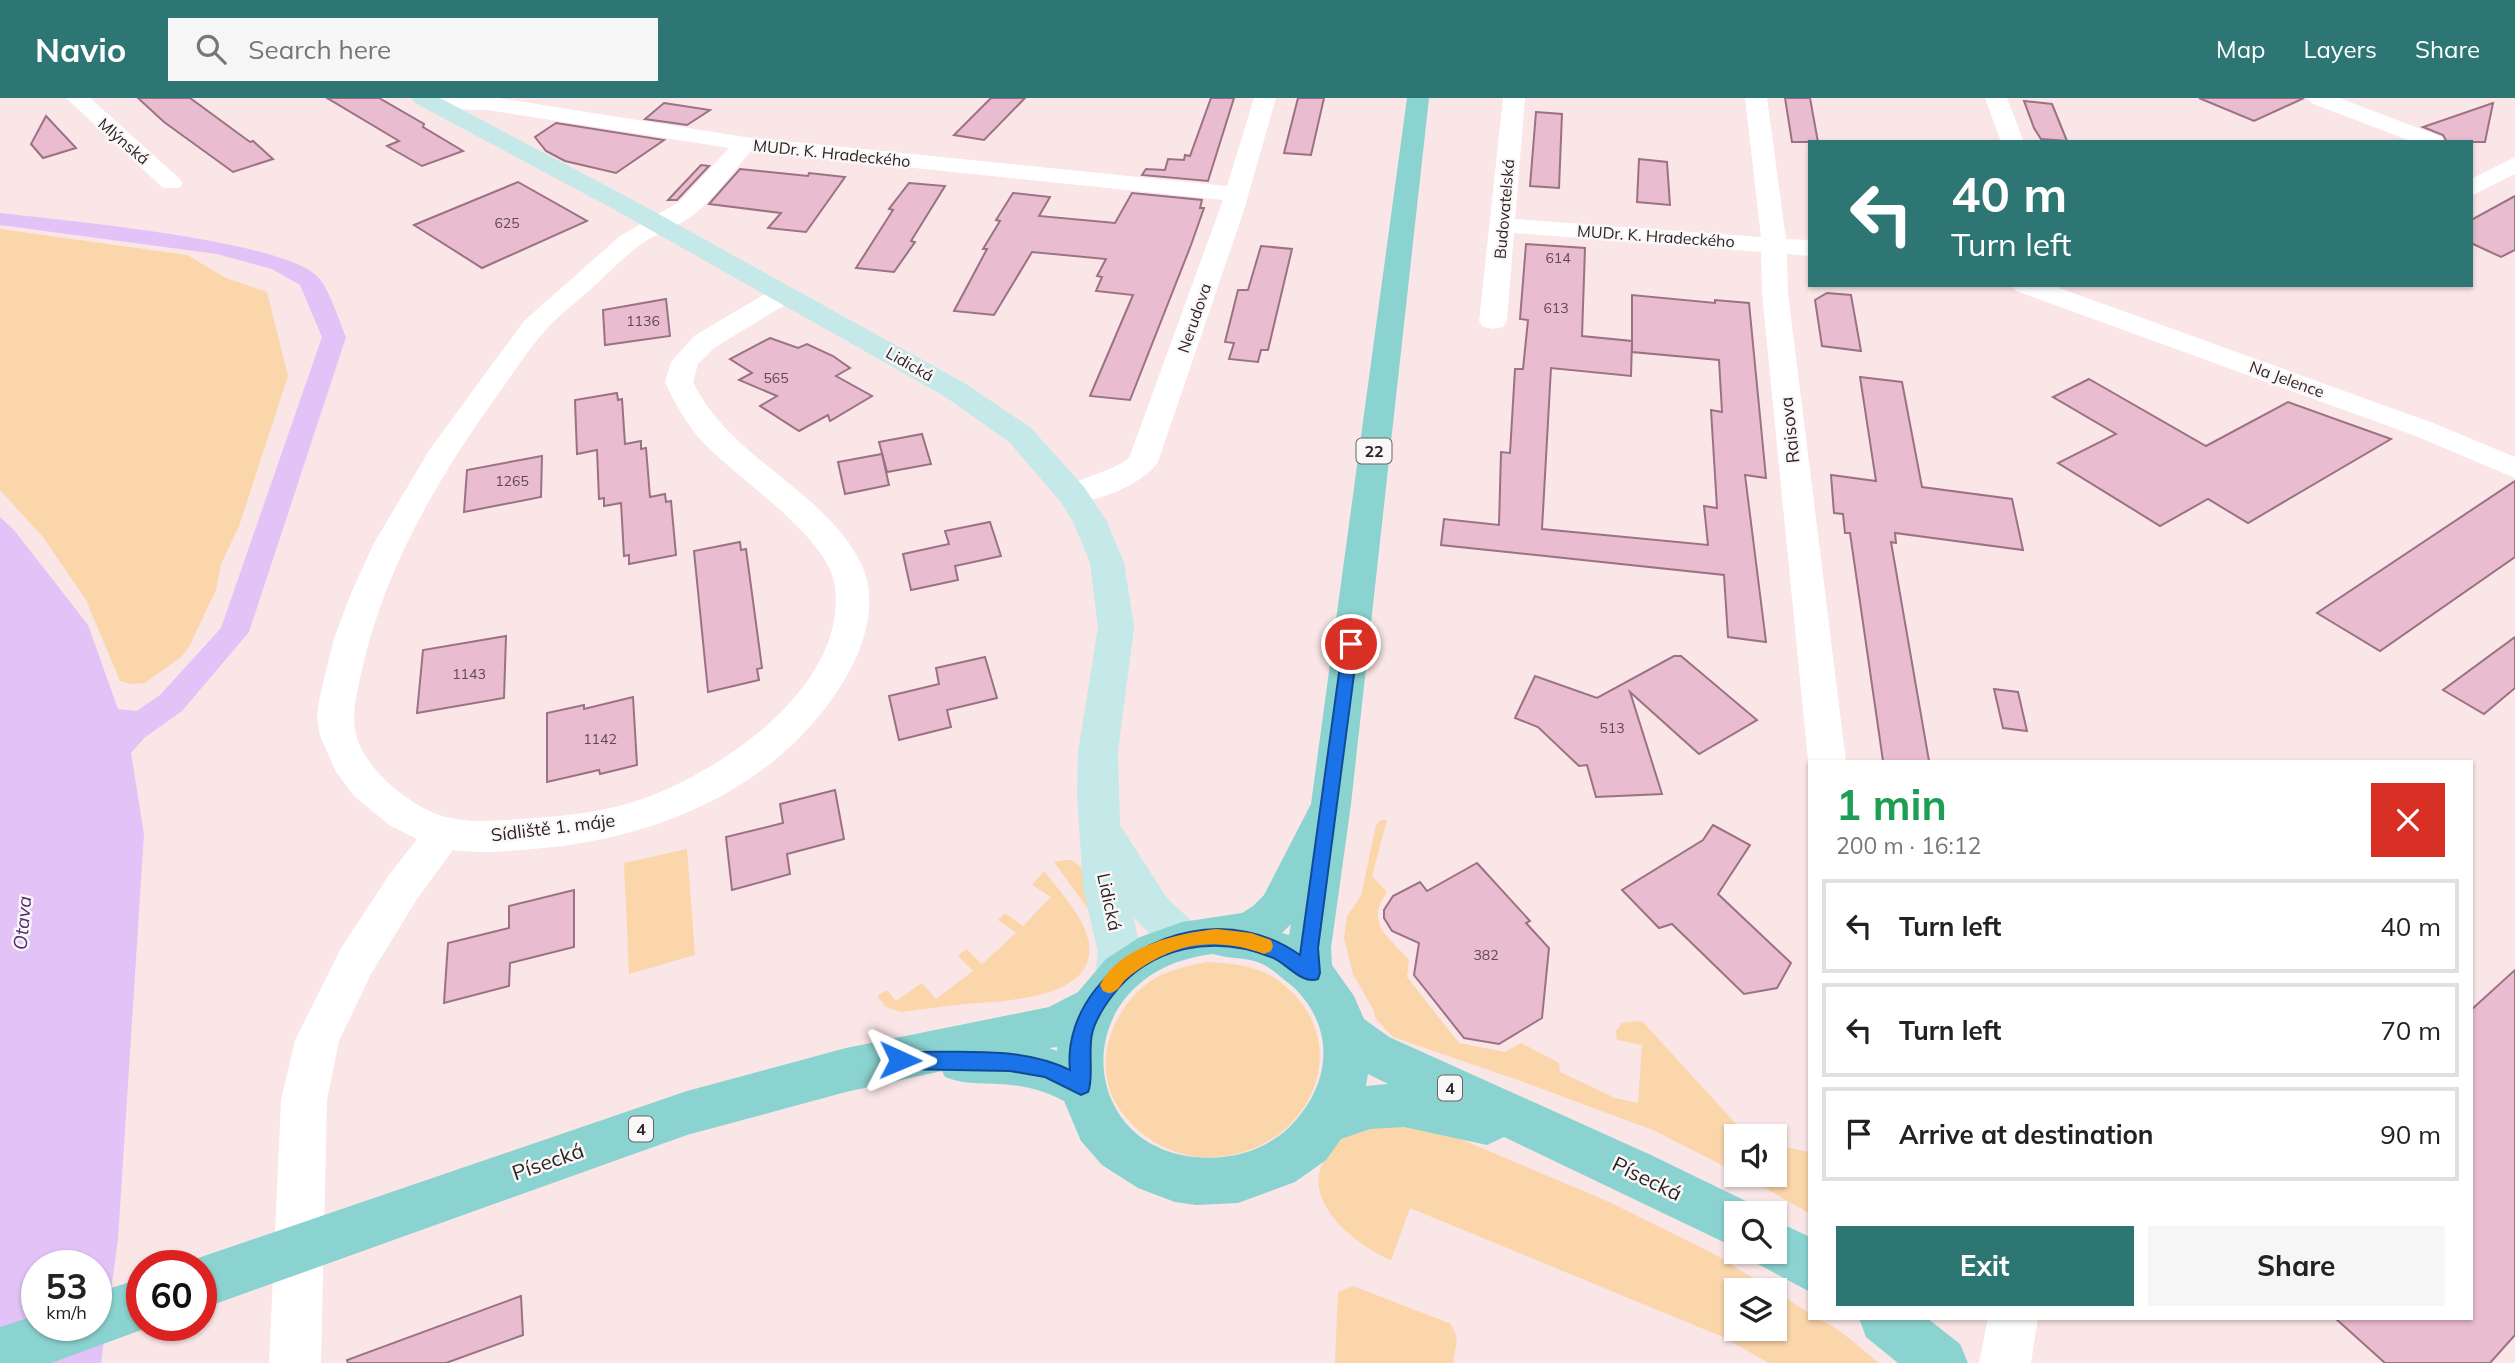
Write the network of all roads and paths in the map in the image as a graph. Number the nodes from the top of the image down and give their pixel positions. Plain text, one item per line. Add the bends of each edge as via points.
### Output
1 (77, 98) edge
2 (1265, 98) edge
3 (1418, 98) edge
4 (1514, 98) edge
5 (1756, 98) edge
6 (1996, 98) edge
7 (2319, 98) edge
8 (426, 100) edge
9 (2012, 140) edge
10 (2429, 140) edge
11 (745, 144) junction
12 (2481, 159) dead end
13 (2511, 167) edge
14 (171, 183) dead end
15 (2473, 188) edge
16 (1237, 194) junction
17 (1502, 225) junction
18 (1774, 244) junction
19 (1808, 248) edge
20 (2039, 287) edge
21 (2059, 290) edge
22 (784, 294) junction
23 (1493, 321) dead end
24 (2515, 468) edge
25 (1072, 494) junction
26 (1827, 760) edge
27 (1331, 804) junction
28 (1101, 828) junction
29 (444, 833) junction
30 (1200, 938) junction
31 (1311, 973) junction
32 (1105, 991) junction
33 (1346, 1033) junction
34 (900, 1060) junction
35 (1081, 1086) junction
36 (1330, 1120) junction
37 (1557, 1138) junction
38 (1724, 1217) edge
39 (1787, 1253) edge
40 (1808, 1265) edge
41 (217, 1277) edge
42 (2013, 1320) edge
43 (1897, 1321) edge
44 (38, 1341) edge
45 (0, 1354) edge
46 (295, 1363) edge
47 (1941, 1363) edge
48 (2005, 1363) edge

1 - 14 street, Mlýnská
2 - 16 street, Nerudova
3 - 27 main road, 22
4 - 17 street, Budovatelská
5 - 18 street, Raisova
6 - 9 street
7 - 10 street
8 - 11 street, MUDr. K. Hradeckého via 488,103
8 - 22 street, Lidická
11 - 16 street, MUDr. K. Hradeckého
11 - 29 street, Sídliště 1. máje via 687,208 630,239 537,323 445,451 370,587 345,658 335,718 347,763 388,806
12 - 13 street
13 - 15 street
16 - 25 street, Nerudova via 1143,462 1116,480
17 - 18 street, MUDr. K. Hradeckého
17 - 23 street, Budovatelská
18 - 19 street, MUDr. K. Hradeckého
18 - 26 street, Raisova via 1775,293
20 - 21 street
21 - 24 street, Na Jelence
22 - 25 street, Lidická via 994,415 1020,435
22 - 29 street, Sídliště 1. máje via 704,342 685,362 679,382 711,433 814,524 839,557 852,583 851,617 838,662 811,704 774,741 724,778 657,810 542,833
25 - 28 street, Lidická via 1107,562 1116,627 1098,751
27 - 30 main road, 22 via 1279,908 1268,921 1247,932
27 - 31 main road, 22 via 1309,948
28 - 30 street, Lidická via 1152,911
28 - 32 street, Lidická via 1104,888 1120,953
29 - 46 street via 356,961 317,1040 304,1100
30 - 31 main road via 1262,945
30 - 32 main road, 4 via 1147,954
31 - 33 main road via 1333,1000
32 - 34 main road, Písecká / 4 via 1057,1026
32 - 35 main road via 1082,1032
33 - 36 main road via 1343,1092
33 - 37 main road, Písecká / 4 via 1385,1061
34 - 35 main road, Písecká / 4 via 1010,1062 1048,1069
34 - 41 main road, Písecká / 4 via 807,1079 687,1113
35 - 36 main road via 1097,1125 1128,1157 1169,1177 1216,1183 1259,1175 1297,1156
36 - 37 main road, Písecká / 4 via 1370,1107 1404,1105
37 - 38 main road, Písecká / 4
39 - 40 main road
42 - 48 street
43 - 47 main road
44 - 45 main road

